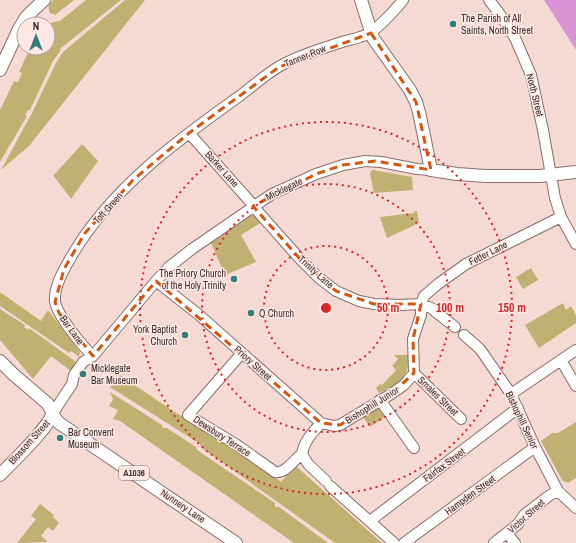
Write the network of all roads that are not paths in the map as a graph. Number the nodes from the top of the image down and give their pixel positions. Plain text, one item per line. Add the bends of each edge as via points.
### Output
1 (44, 0) edge
2 (361, 0) edge
3 (403, 0) edge
4 (489, 0) edge
5 (371, 33) junction
6 (0, 70) edge
7 (189, 133) junction
8 (431, 170) junction
9 (576, 172) edge
10 (552, 176) junction
11 (254, 206) junction
12 (561, 217) junction
13 (576, 244) edge
14 (156, 281) junction
15 (422, 301) junction
16 (55, 302) joint
17 (455, 326) dead end
18 (464, 335) dead end
19 (576, 350) edge
20 (242, 353) junction
21 (91, 357) junction
22 (561, 360) junction
23 (0, 361) edge
24 (80, 367) joint
25 (414, 373) junction
26 (576, 386) edge
27 (511, 394) junction
28 (380, 400) junction
29 (518, 408) junction
30 (53, 413) junction
31 (461, 419) dead end
32 (321, 423) junction
33 (535, 447) junction
34 (414, 448) dead end
35 (302, 454) junction
36 (0, 475) edge
37 (558, 491) junction
38 (576, 508) edge
39 (370, 522) junction
40 (507, 533) junction
41 (236, 543) edge
42 (394, 543) edge
43 (404, 543) edge
44 (494, 543) edge
45 (515, 543) edge

1 - 6 main road via 27,16
2 - 5 main road
3 - 5 street, Tanner Row
4 - 10 street, North Street via 515,38 531,75
5 - 7 street, Tanner Row via 294,59 272,71
5 - 8 main road via 416,102
7 - 11 street, Barker Lane
7 - 16 street, Toft Green via 133,180 86,233 64,269
8 - 10 main road, Micklegate via 474,176
8 - 11 street, Micklegate via 375,161 343,165 272,194
9 - 10 main road, Micklegate
10 - 12 street, North Street
11 - 14 street, Micklegate via 192,249
11 - 15 street, Trinity Lane via 271,228 319,278 336,291 359,301 374,304 400,305
12 - 13 street, North Street
12 - 15 street, Fetter Lane via 466,264 438,284
14 - 20 street, Priory Street
14 - 21 street, Micklegate
15 - 17 street
15 - 25 street via 421,315 413,340
16 - 21 street, Bar Lane via 59,313
18 - 27 street, Bishophill Senior via 480,349
19 - 22 street
20 - 32 street, Priory Street
20 - 35 street, Dewsbury Terrace via 188,414 275,472 283,471
21 - 24 street, Micklegate
22 - 26 street
22 - 27 street
23 - 30 main road, A1036 via 48,404
24 - 30 street, Blossom Street
25 - 28 street, Bishophill Junior via 404,385
25 - 31 street, Smales Street
27 - 29 street, Bishophill Senior
28 - 32 street, Bishophill Junior via 340,425
28 - 34 street
29 - 33 street, Bishophill Senior
29 - 39 street, Fairfax Street
30 - 36 main road, Blossom Street via 44,428
30 - 41 main road, Nunnery Lane / A1036 via 63,426
32 - 35 street via 307,440
33 - 37 street, Bishophill Senior
33 - 43 street, Hampden Street
35 - 39 street via 308,464
37 - 38 street, Bishophill Senior
37 - 40 street, Victor Street via 524,515
39 - 42 street
40 - 44 street, Victor Street
40 - 45 street

